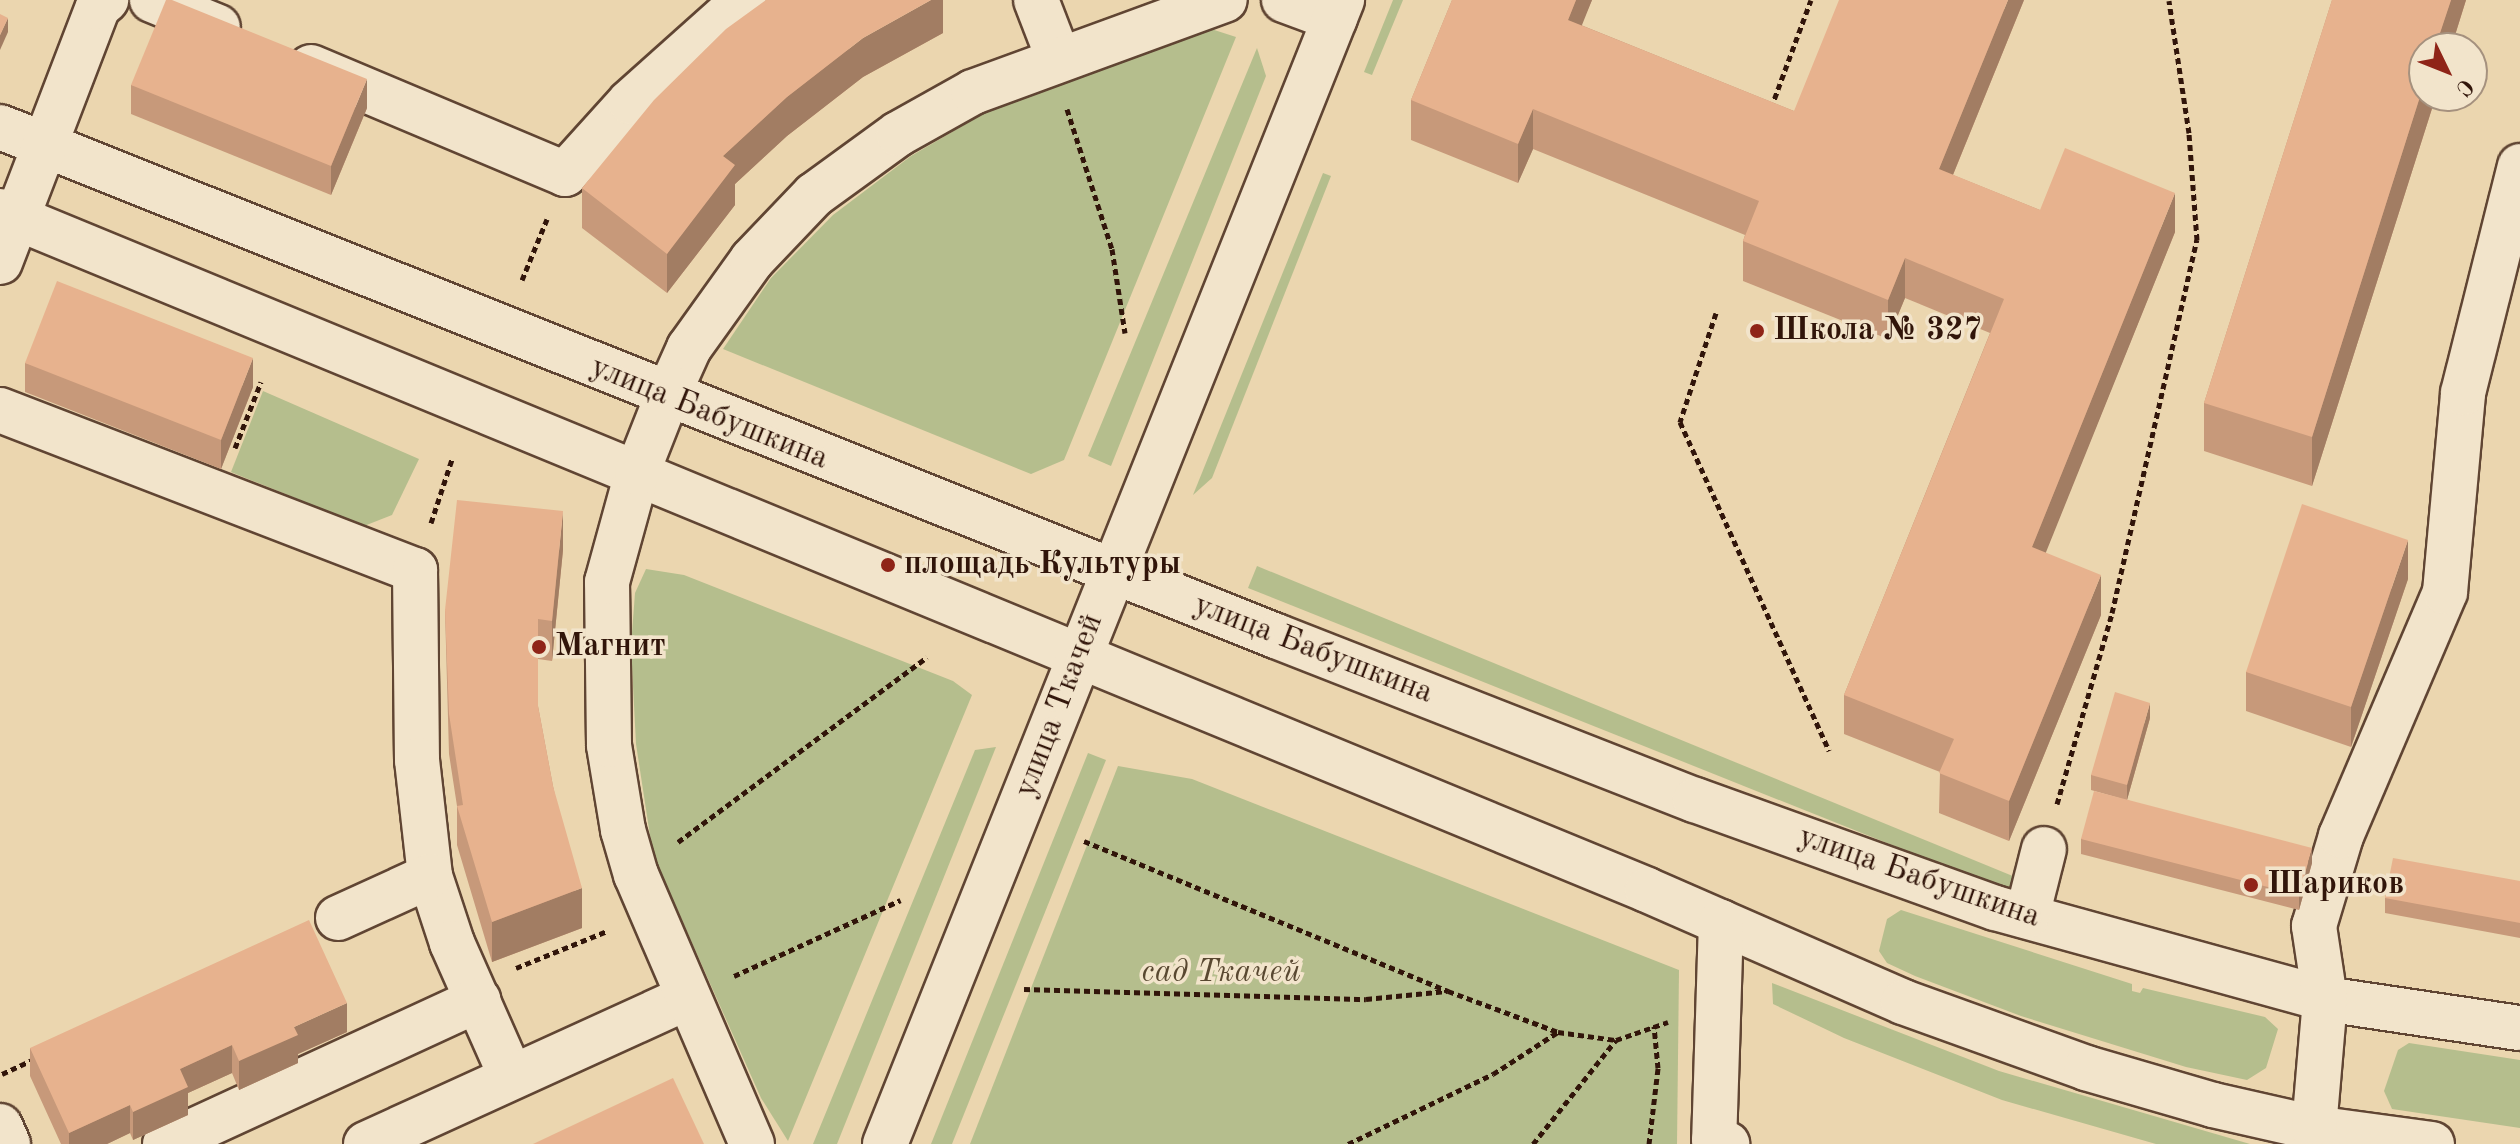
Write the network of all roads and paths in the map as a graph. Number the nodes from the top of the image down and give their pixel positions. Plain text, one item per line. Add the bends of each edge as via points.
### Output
1 (152, 0) edge
2 (744, 0) edge
3 (1036, 0) edge
4 (1225, 0) edge
5 (1284, 0) edge
6 (1811, 0) edge
7 (2169, 0) edge
8 (96, 2) edge
9 (1339, 10) edge
10 (1061, 76) junction
11 (1769, 113) edge
12 (0, 127) edge
13 (47, 146) junction
14 (2520, 166) edge
15 (565, 174) junction
16 (9, 214) edge
17 (0, 262) edge
18 (522, 281) dead end
19 (1716, 313) dead end
20 (1125, 333) dead end
21 (261, 382) dead end
22 (667, 397) junction
23 (0, 410) edge
24 (452, 459) dead end
25 (637, 473) junction
26 (218, 494) junction
27 (415, 570) junction
28 (1111, 571) junction
29 (927, 657) dead end
30 (1080, 657) junction
31 (1829, 751) dead end
32 (1084, 841) dead end
33 (2044, 849) joint
34 (668, 850) dead end
35 (430, 876) junction
36 (901, 900) dead end
37 (2027, 916) junction
38 (338, 918) dead end
39 (1721, 922) junction
40 (611, 929) dead end
41 (1024, 989) dead end
42 (705, 990) junction
43 (1448, 991) junction
44 (2325, 999) junction
45 (478, 1000) junction
46 (1717, 1014) junction
47 (1654, 1026) junction
48 (2520, 1028) edge
49 (1558, 1032) junction
50 (1616, 1040) junction
51 (42, 1055) edge
52 (0, 1075) edge
53 (511, 1076) junction
54 (0, 1126) edge
55 (2316, 1136) edge
56 (8, 1144) edge
57 (165, 1144) edge
58 (366, 1144) edge
59 (752, 1144) edge
60 (885, 1144) edge
61 (1348, 1144) edge
62 (1533, 1144) edge
63 (1649, 1144) edge
64 (1727, 1144) edge
65 (2432, 1144) edge

1 - 15 street
2 - 15 street via 630,102
3 - 10 street
4 - 10 street
5 - 9 street
6 - 11 path
7 - 33 path via 2189,133 2197,240 2112,613
8 - 13 street
9 - 28 street, улица Ткачей
10 - 20 path via 1112,249
10 - 22 street via 960,99 898,134 814,195 752,260 689,348
12 - 13 street, улица Бабушкина
13 - 16 street
13 - 22 street, улица Бабушкина
14 - 44 street via 2463,393 2445,592 2341,836 2314,926
15 - 18 path
16 - 17 street
16 - 25 street
19 - 31 path via 1680,422
21 - 26 path
22 - 25 street
22 - 28 street, улица Бабушкина
23 - 26 street
24 - 27 path
25 - 30 street
25 - 42 street via 607,582 609,745 627,845
26 - 27 street
27 - 35 street via 413,686
28 - 30 street, улица Ткачей
28 - 37 street, улица Бабушкина via 1695,800
29 - 34 path
30 - 39 street
30 - 60 street, улица Ткачей
32 - 43 path
33 - 37 street
35 - 38 street
35 - 45 street
36 - 42 path
37 - 44 street, улица Бабушкина
39 - 46 street
39 - 55 street via 1903,1002 2086,1068
40 - 45 path via 491,978
41 - 43 path via 1366,999
42 - 53 street
42 - 59 street
43 - 49 path
44 - 48 street, улица Бабушкина
44 - 55 street
45 - 53 street
45 - 57 street
46 - 47 path
46 - 64 street via 1714,1140
47 - 50 path
47 - 63 path via 1658,1068
49 - 50 path
49 - 61 path via 1493,1074
50 - 62 path
51 - 52 path
53 - 58 street
54 - 56 street
55 - 65 street

